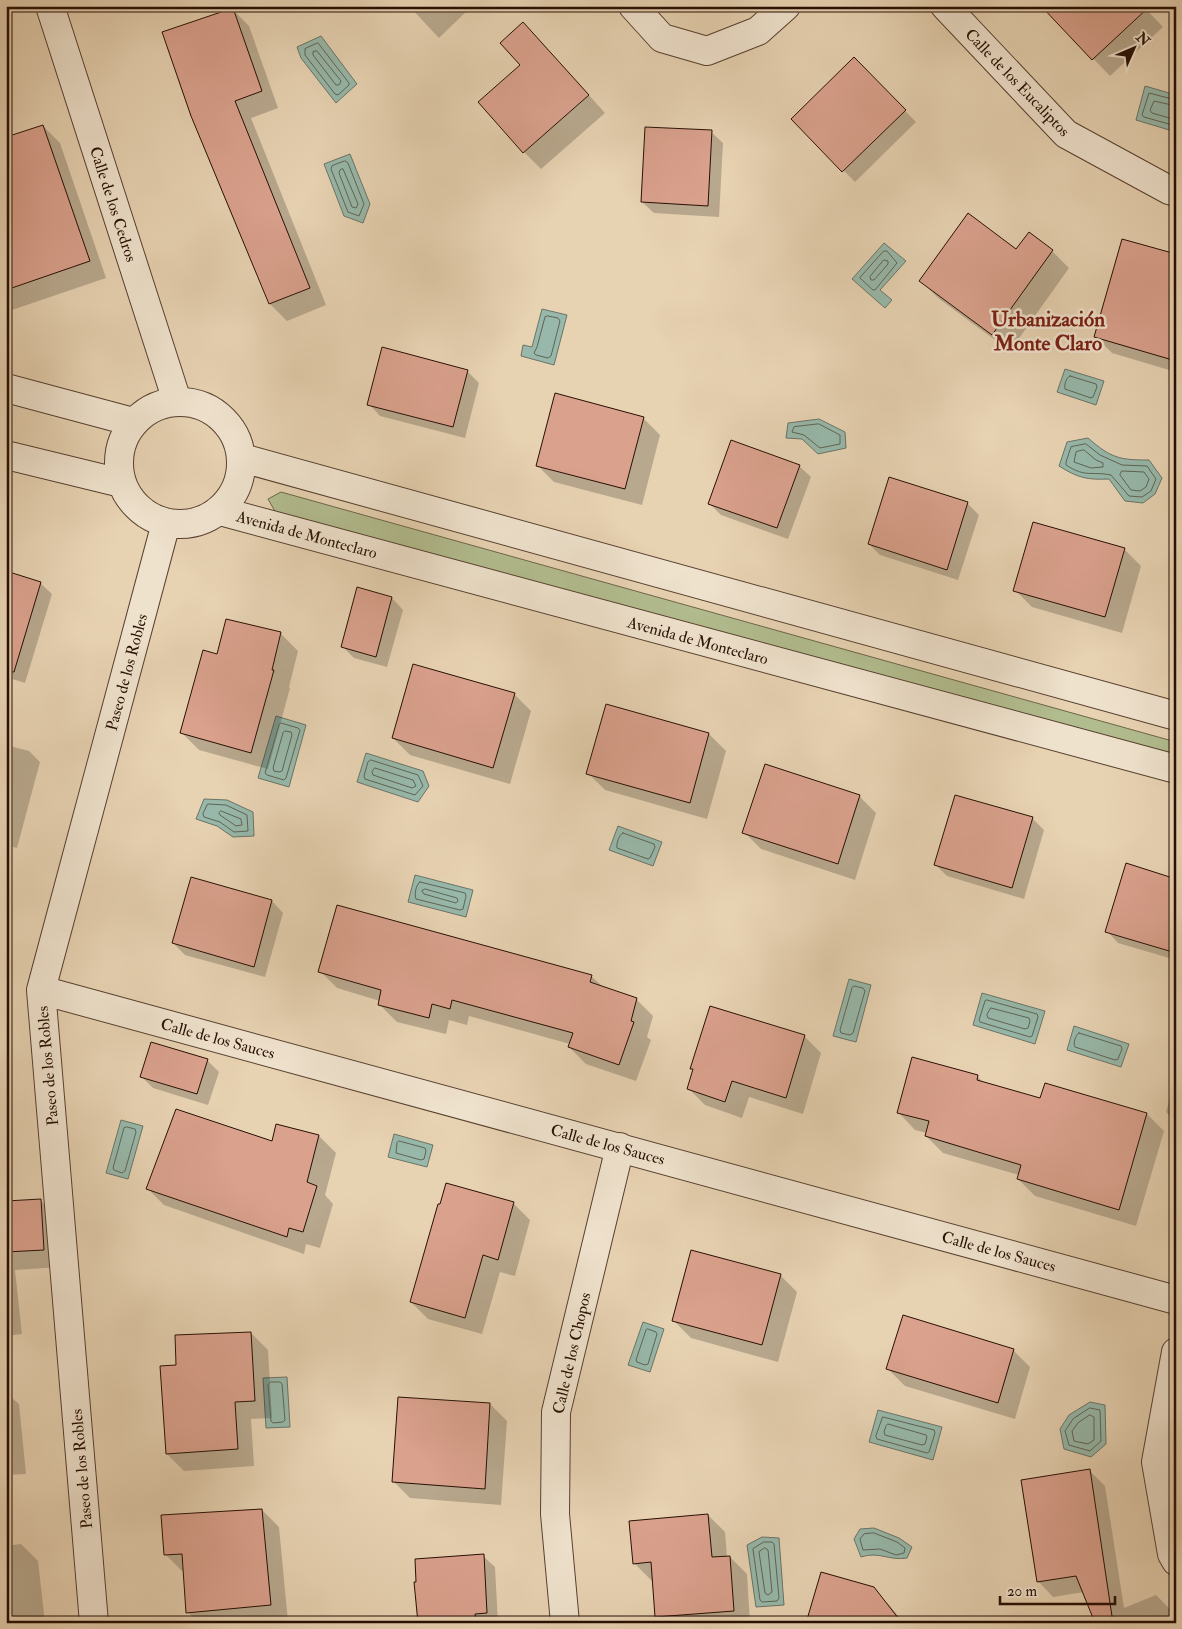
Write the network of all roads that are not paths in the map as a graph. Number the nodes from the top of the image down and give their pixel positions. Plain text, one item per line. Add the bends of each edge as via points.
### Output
1 (50, 6) edge
2 (633, 6) edge
3 (786, 6) edge
4 (945, 6) edge
5 (1176, 192) edge
6 (6, 388) edge
7 (177, 401) junction
8 (133, 422) junction
9 (6, 455) edge
10 (242, 458) junction
11 (121, 483) junction
12 (220, 511) junction
13 (166, 523) junction
14 (1176, 716) edge
15 (1176, 769) edge
16 (41, 990) junction
17 (620, 1147) junction
18 (1176, 1300) edge
19 (1176, 1352) edge
20 (1176, 1560) edge
21 (94, 1623) edge
22 (565, 1623) edge

1 - 7 street, Calle de los Cedros
2 - 3 street via 662,38 707,51 758,31
4 - 5 street, Calle de los Eucaliptos via 1066,134
6 - 8 street
7 - 8 street via 153,407
7 - 10 street via 208,408 226,423 232,429
8 - 11 street via 118,451
9 - 11 street
10 - 12 street via 240,478 233,496
10 - 14 street
11 - 13 street via 131,501 146,515
12 - 13 street via 195,523
12 - 15 street, Avenida de Monteclaro
13 - 16 street, Paseo de los Robles
16 - 17 street, Calle de los Sauces
16 - 21 street, Paseo de los Robles
17 - 18 street, Calle de los Sauces
17 - 22 street, Calle de los Chopos via 556,1412 555,1514
19 - 20 street via 1156,1462 1172,1554

